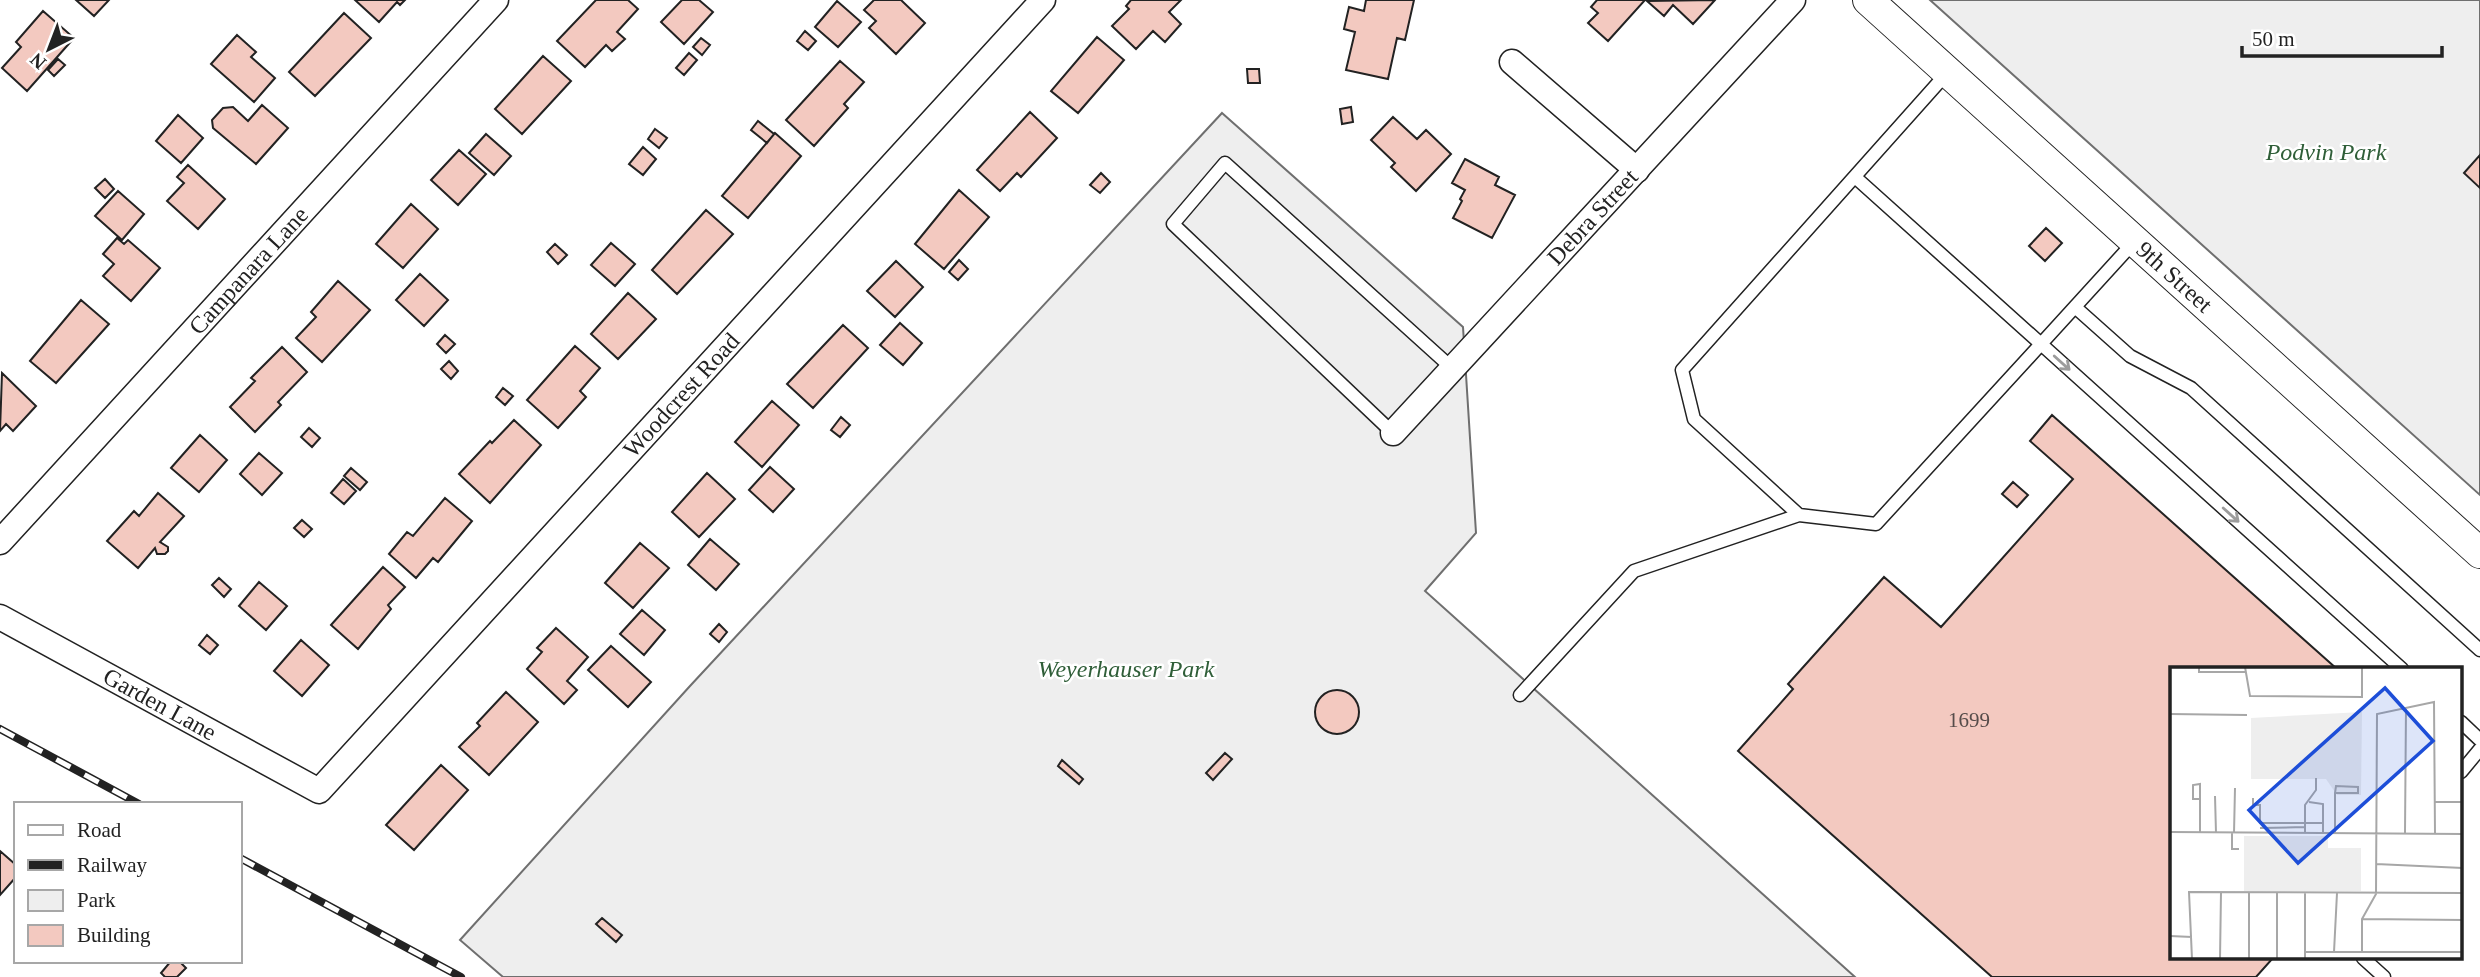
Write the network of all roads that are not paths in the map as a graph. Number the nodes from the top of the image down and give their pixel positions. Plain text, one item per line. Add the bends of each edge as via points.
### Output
1 (496, 0) edge
2 (1044, 0) edge
3 (1793, 0) edge
4 (1868, 0) edge
5 (1512, 62) dead end
6 (1948, 72) junction
7 (1637, 170) junction
8 (1855, 177) junction
9 (2134, 242) junction
10 (2074, 307) junction
11 (2041, 344) junction
12 (1453, 369) junction
13 (1393, 433) joint
14 (1799, 515) junction
15 (0, 542) edge
16 (2480, 553) edge
17 (0, 617) edge
18 (2480, 650) edge
19 (2400, 667) edge
20 (1520, 695) dead end
21 (2462, 723) edge
22 (2480, 740) edge
23 (2480, 749) edge
24 (2462, 771) edge
25 (319, 791) joint
26 (2365, 960) edge
27 (2384, 977) edge

1 - 15 street, Campanara Lane
2 - 25 street, Woodcrest Road
3 - 7 street, Debra Street
4 - 6 street, 9th Street
5 - 7 street
6 - 8 lane
6 - 9 street, 9th Street
7 - 12 street, Debra Street
8 - 11 lane
8 - 14 lane via 1682,370 1694,419
9 - 10 lane
9 - 16 street, 9th Street
10 - 11 lane
10 - 18 lane via 2130,356 2191,387
11 - 14 lane via 1876,524
11 -> 19 lane
12 - 13 street, Debra Street
12 - 13 lane via 1225,163 1173,224
14 - 20 lane via 1634,571
17 - 25 street, Garden Lane
21 - 22 lane
23 - 24 lane
26 - 27 lane

